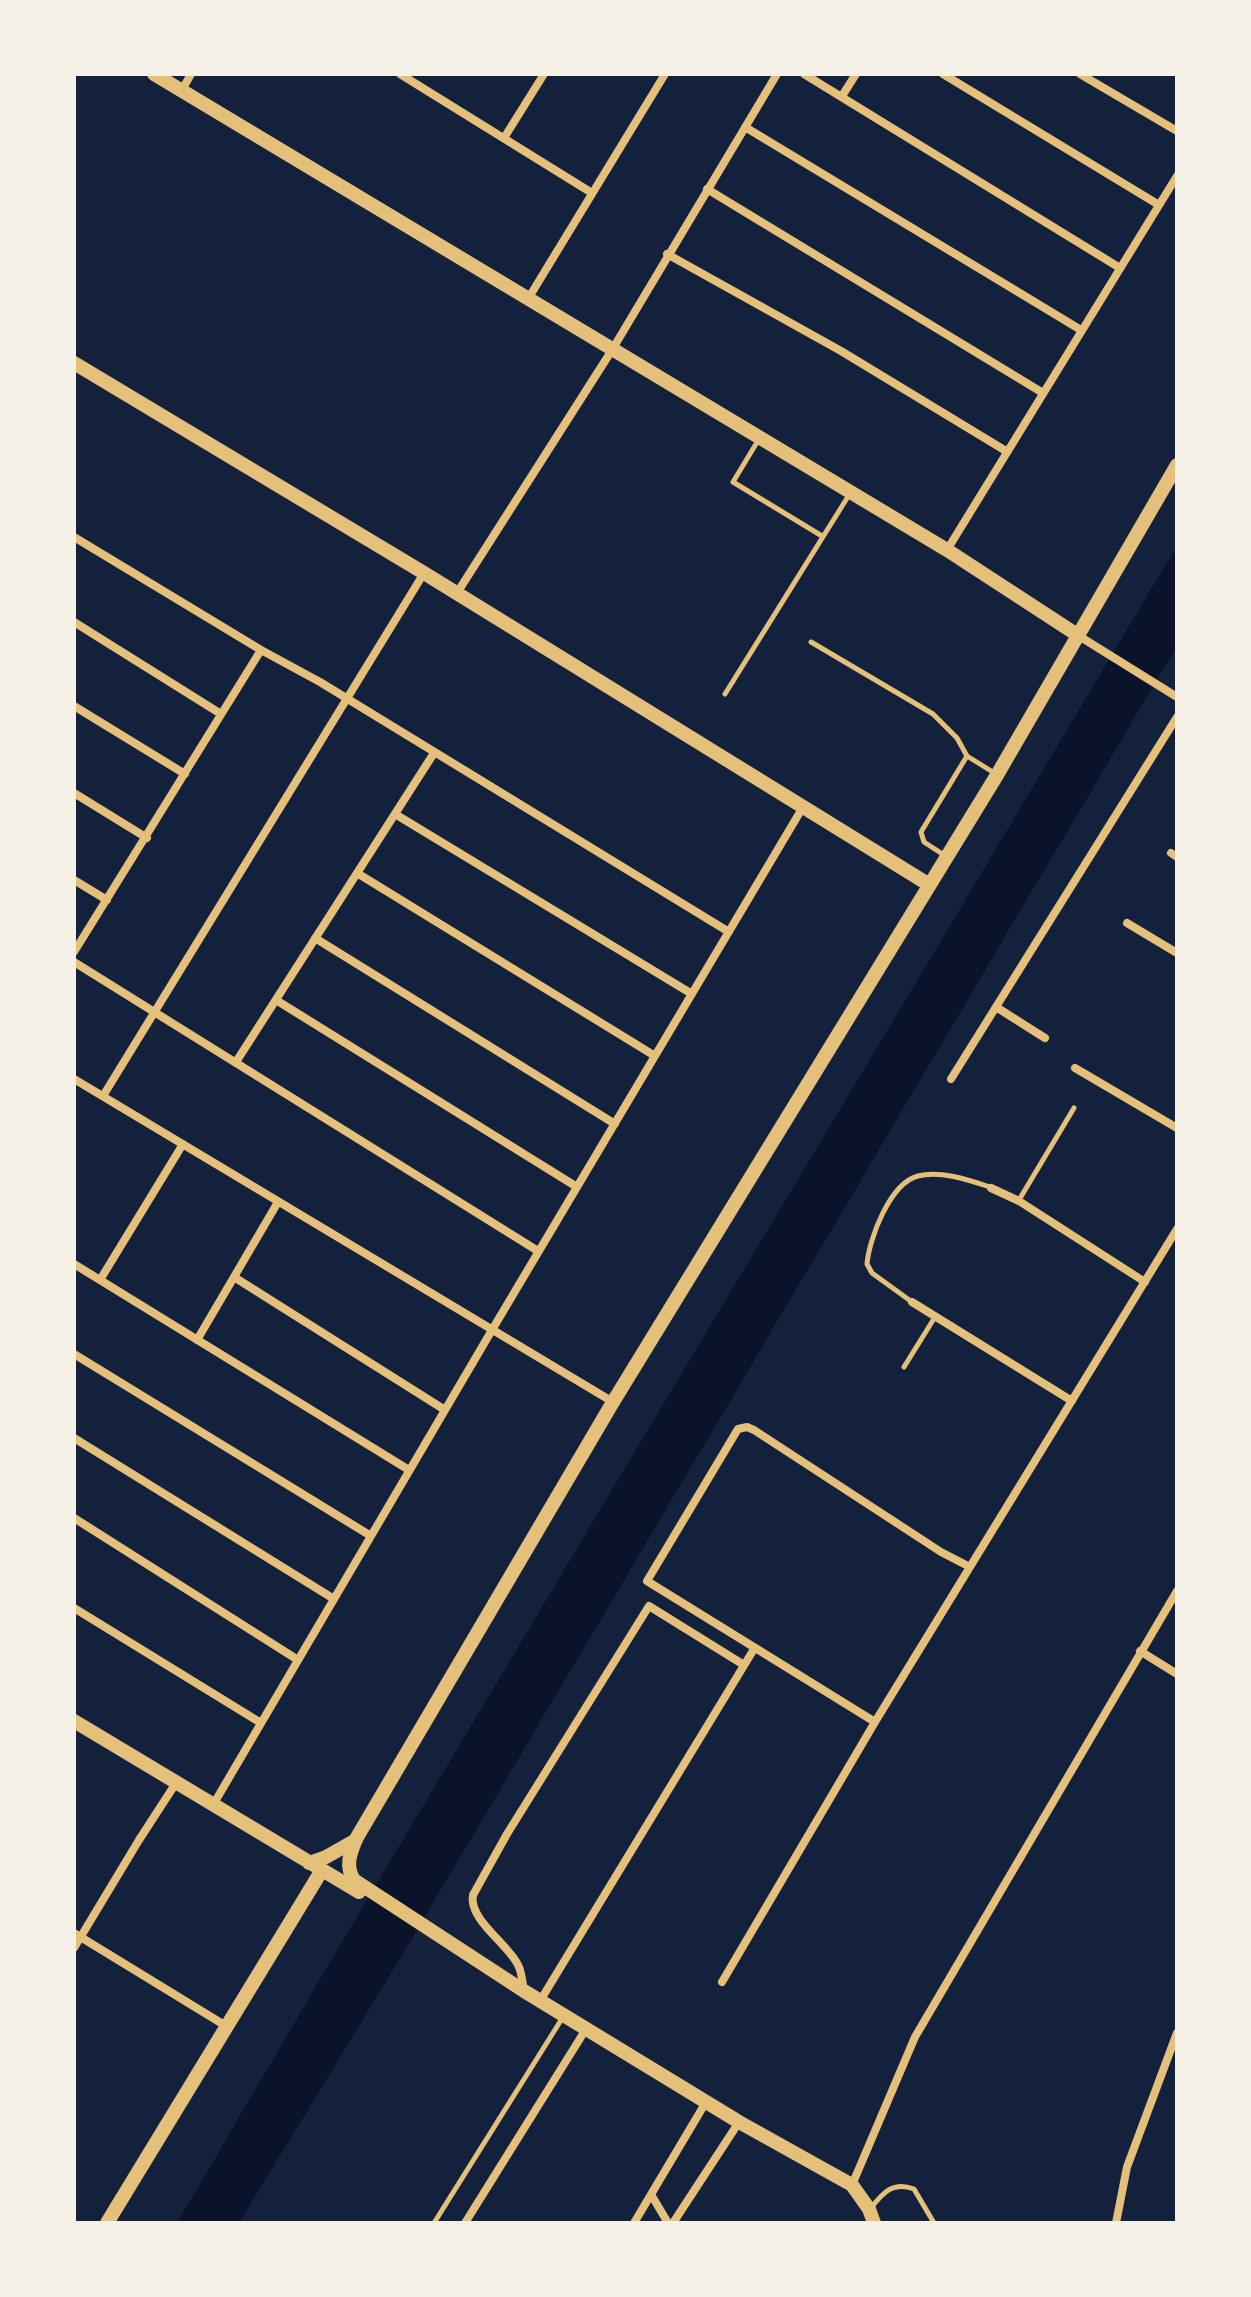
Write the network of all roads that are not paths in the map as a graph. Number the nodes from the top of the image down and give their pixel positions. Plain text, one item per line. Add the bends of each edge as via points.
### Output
1 (154, 74) edge
2 (191, 74) edge
3 (400, 74) edge
4 (665, 74) edge
5 (777, 74) edge
6 (804, 74) edge
7 (856, 74) edge
8 (943, 74) edge
9 (1080, 74) edge
10 (542, 75) edge
11 (182, 90) junction
12 (842, 96) junction
13 (745, 127) junction
14 (1177, 131) edge
15 (504, 138) junction
16 (1177, 176) edge
17 (707, 189) junction
18 (592, 193) junction
19 (1159, 205) junction
20 (667, 254) junction
21 (1120, 268) junction
22 (527, 300) junction
23 (1081, 330) junction
24 (612, 350) junction
25 (74, 363) edge
26 (1043, 393) junction
27 (760, 438) junction
28 (1006, 451) junction
29 (1177, 465) edge
30 (851, 492) junction
31 (822, 536) junction
32 (74, 537) edge
33 (947, 550) junction
34 (424, 573) junction
35 (457, 593) junction
36 (74, 622) edge
37 (1082, 638) junction
38 (811, 642) dead end
39 (261, 650) junction
40 (725, 694) dead end
41 (1177, 697) edge
42 (347, 699) junction
43 (74, 706) edge
44 (221, 714) junction
45 (1177, 717) edge
46 (434, 753) junction
47 (967, 756) junction
48 (185, 774) junction
49 (997, 775) junction
50 (74, 793) edge
51 (803, 807) junction
52 (395, 814) junction
53 (147, 838) junction
54 (945, 856) junction
55 (357, 873) junction
56 (74, 880) edge
57 (928, 884) junction
58 (107, 900) junction
59 (1127, 923) dead end
60 (729, 932) junction
61 (315, 938) junction
62 (74, 952) edge
63 (1177, 953) edge
64 (74, 962) edge
65 (692, 994) junction
66 (276, 1000) junction
67 (996, 1007) junction
68 (155, 1011) junction
69 (1045, 1038) dead end
70 (655, 1056) junction
71 (236, 1062) junction
72 (1075, 1068) dead end
73 (74, 1079) edge
74 (951, 1079) dead end
75 (103, 1096) junction
76 (1074, 1108) dead end
77 (615, 1124) junction
78 (1177, 1128) edge
79 (183, 1144) junction
80 (577, 1187) junction
81 (991, 1188) joint
82 (1019, 1201) junction
83 (278, 1202) junction
84 (1177, 1229) edge
85 (538, 1251) junction
86 (74, 1264) edge
87 (234, 1277) junction
88 (100, 1280) junction
89 (1145, 1282) junction
90 (912, 1302) joint
91 (935, 1317) junction
92 (492, 1330) junction
93 (197, 1340) junction
94 (74, 1354) edge
95 (904, 1367) dead end
96 (1072, 1401) junction
97 (613, 1402) junction
98 (445, 1410) junction
99 (74, 1438) edge
100 (409, 1470) junction
101 (74, 1518) edge
102 (371, 1536) junction
103 (970, 1567) junction
104 (1177, 1591) edge
105 (334, 1599) junction
106 (74, 1608) edge
107 (754, 1649) junction
108 (1140, 1651) junction
109 (298, 1660) junction
110 (744, 1665) junction
111 (1177, 1674) edge
112 (74, 1721) edge
113 (875, 1722) junction
114 (261, 1723) junction
115 (176, 1783) junction
116 (213, 1805) junction
117 (356, 1839) junction
118 (316, 1866) junction
119 (353, 1884) junction
120 (77, 1935) edge
121 (74, 1948) edge
122 (722, 1982) dead end
123 (524, 1991) junction
124 (540, 2001) junction
125 (564, 2016) junction
126 (226, 2026) junction
127 (586, 2029) junction
128 (1177, 2033) edge
129 (706, 2102) junction
130 (739, 2122) junction
131 (852, 2185) junction
132 (652, 2196) junction
133 (871, 2216) edge
134 (107, 2223) edge
135 (434, 2223) edge
136 (465, 2223) edge
137 (634, 2223) edge
138 (670, 2223) edge
139 (934, 2223) edge
140 (1116, 2223) edge

1 - 11 street
2 - 11 street
3 - 15 street
4 - 18 street
5 - 13 street
6 - 12 street
7 - 12 street
8 - 19 street
9 - 14 street
10 - 15 street
11 - 22 street
12 - 21 street
13 - 17 street
13 - 23 street
15 - 18 street
16 - 19 street
17 - 20 street
17 - 26 street
18 - 22 street
19 - 21 street
20 - 24 street
20 - 28 street
21 - 23 street
22 - 24 street
23 - 26 street
24 - 27 street
24 - 35 street
25 - 34 street
26 - 28 street
27 - 30 street
27 - 31 lane via 733,482
28 - 33 street
29 - 37 street
30 - 31 lane
30 - 33 street
31 - 40 lane
32 - 39 street
33 - 37 street
34 - 35 street
34 - 42 street
35 - 51 street
36 - 44 street
37 - 41 street
37 - 49 street
38 - 47 lane via 933,714
39 - 42 street
39 - 44 street
42 - 46 street
42 - 68 street
43 - 48 street
44 - 48 street
45 - 67 street
46 - 52 street
46 - 60 street
47 - 49 lane
47 - 54 lane via 921,832 924,842
48 - 53 street
49 - 54 street
50 - 53 street
51 - 57 street
51 - 60 street
52 - 55 street
52 - 65 street
53 - 58 street
54 - 57 street
55 - 61 street
55 - 70 street
56 - 58 street
57 - 97 street
58 - 62 street
59 - 63 street
60 - 65 street
61 - 66 street
61 - 77 street
64 - 68 street
65 - 70 street
66 - 71 street
66 - 80 street
67 - 69 street
67 - 74 street
68 - 71 street
68 - 75 street
70 - 77 street
71 - 85 street
72 - 78 street
73 - 75 street
75 - 79 street
76 - 82 lane
77 - 80 street
79 - 83 street
79 - 88 street
80 - 85 street
81 - 82 street
81 - 90 lane via 965,1178 919,1175 889,1204 875,1228 867,1264
82 - 89 street
83 - 87 street
83 - 92 street
84 - 89 street
85 - 92 street
86 - 88 street
87 - 93 street
87 - 98 street
88 - 93 street
89 - 96 street
90 - 91 street
91 - 95 lane
91 - 96 street
92 - 97 street
92 - 98 street
93 - 100 street
94 - 102 street
96 - 103 street
97 - 117 street
98 - 100 street
99 - 105 street
100 - 102 street
101 - 109 street
102 - 105 street
103 - 107 street via 754,1430 738,1429 647,1581
103 - 113 street
104 - 108 street
105 - 109 street
106 - 114 street
107 - 110 street
107 - 113 street
108 - 111 street
108 - 131 street via 915,2037
109 - 114 street
110 - 123 street via 649,1606 473,1895 474,1910 520,1968
110 - 124 street
112 - 115 street
113 - 122 street
114 - 116 street
115 - 116 street
115 - 120 street
116 - 118 street
117 - 118 street
117 - 119 street via 348,1870
118 - 119 street
118 - 126 street
119 - 123 street
120 - 121 street
120 - 126 street
123 - 124 street
124 - 125 street
125 - 127 street
125 - 135 lane
126 - 134 street
127 - 129 street
127 - 136 street
128 - 140 street via 1127,2167
129 - 130 street
129 - 132 street
130 - 131 street
130 - 138 street
131 - 133 street
132 - 137 street
132 - 138 street
133 - 139 lane via 884,2192 905,2185 914,2189

